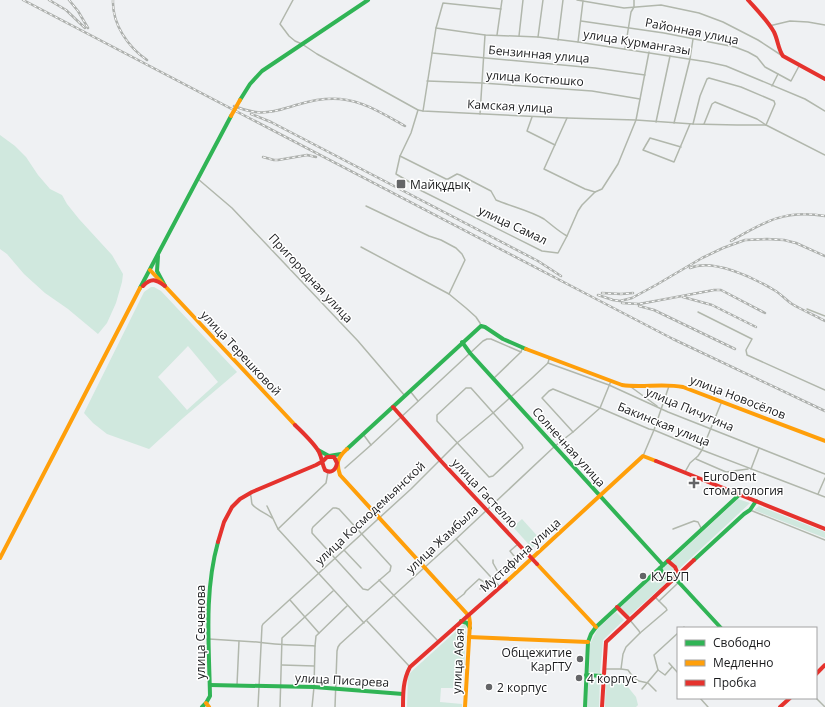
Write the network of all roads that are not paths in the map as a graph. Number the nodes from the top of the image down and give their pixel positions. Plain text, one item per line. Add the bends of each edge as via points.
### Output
1 (293, 0) edge
2 (368, 0) edge
3 (502, 0) edge
4 (523, 0) edge
5 (543, 0) edge
6 (563, 0) edge
7 (577, 0) edge
8 (634, 0) edge
9 (748, 0) edge
10 (584, 1) junction
11 (634, 7) junction
12 (501, 9) junction
13 (581, 21) junction
14 (825, 25) edge
15 (769, 26) junction
16 (629, 27) junction
17 (436, 28) junction
18 (485, 34) junction
19 (497, 35) junction
20 (519, 36) junction
21 (538, 37) junction
22 (693, 38) junction
23 (558, 40) junction
24 (578, 42) junction
25 (302, 44) junction
26 (625, 48) junction
27 (649, 52) junction
28 (432, 53) junction
29 (670, 56) junction
30 (783, 56) junction
31 (484, 58) junction
32 (690, 59) junction
33 (799, 65) junction
34 (778, 74) junction
35 (645, 75) junction
36 (825, 79) edge
37 (427, 81) junction
38 (482, 83) junction
39 (772, 86) junction
40 (640, 99) junction
41 (418, 110) junction
42 (423, 111) junction
43 (825, 111) edge
44 (480, 114) junction
45 (532, 117) junction
46 (567, 118) junction
47 (636, 120) junction
48 (656, 122) junction
49 (674, 123) junction
50 (690, 124) junction
51 (693, 124) junction
52 (704, 124) junction
53 (766, 125) junction
54 (555, 145) junction
55 (681, 147) junction
56 (825, 155) edge
57 (400, 156) junction
58 (198, 179) junction
59 (595, 192) junction
60 (366, 206) dead end
61 (567, 236) junction
62 (360, 247) dead end
63 (158, 254) junction
64 (150, 270) junction
65 (165, 286) junction
66 (140, 290) junction
67 (449, 294) junction
68 (808, 309) dead end
69 (698, 312) dead end
70 (825, 316) edge
71 (481, 326) junction
72 (462, 342) junction
73 (504, 342) junction
74 (522, 350) junction
75 (470, 353) junction
76 (548, 361) junction
77 (493, 379) junction
78 (610, 383) junction
79 (669, 385) junction
80 (630, 387) junction
81 (825, 390) edge
82 (410, 391) junction
83 (405, 396) junction
84 (510, 397) junction
85 (418, 401) junction
86 (722, 402) junction
87 (392, 407) junction
88 (600, 408) junction
89 (661, 408) junction
90 (493, 413) junction
91 (401, 416) junction
92 (710, 429) junction
93 (654, 430) junction
94 (573, 432) junction
95 (363, 434) junction
96 (825, 441) edge
97 (457, 444) junction
98 (371, 445) junction
99 (555, 446) junction
100 (759, 448) junction
101 (318, 450) junction
102 (702, 450) junction
103 (341, 454) junction
104 (329, 456) junction
105 (643, 456) junction
106 (695, 459) junction
107 (440, 460) junction
108 (323, 461) junction
109 (316, 465) junction
110 (337, 465) junction
111 (323, 467) junction
112 (345, 468) dead end
113 (750, 469) junction
114 (330, 472) junction
115 (685, 472) junction
116 (340, 474) junction
117 (825, 474) edge
118 (825, 478) edge
119 (250, 494) junction
120 (818, 494) junction
121 (600, 495) junction
122 (739, 495) junction
123 (825, 497) edge
124 (756, 502) junction
125 (267, 506) dead end
126 (486, 510) junction
127 (750, 510) junction
128 (379, 518) junction
129 (273, 519) junction
130 (278, 529) junction
131 (673, 529) dead end
132 (702, 529) junction
133 (825, 529) edge
134 (362, 533) junction
135 (456, 540) junction
136 (825, 540) edge
137 (518, 544) junction
138 (344, 550) junction
139 (0, 558) edge
140 (335, 558) junction
141 (532, 559) junction
142 (493, 560) dead end
143 (668, 561) junction
144 (663, 565) junction
145 (361, 568) dead end
146 (425, 568) junction
147 (660, 568) junction
148 (498, 572) junction
149 (319, 573) junction
150 (678, 574) junction
151 (492, 578) junction
152 (673, 579) junction
153 (380, 580) junction
154 (486, 583) junction
155 (679, 583) junction
156 (500, 587) junction
157 (480, 589) dead end
158 (334, 591) junction
159 (394, 596) junction
160 (654, 596) junction
161 (290, 600) junction
162 (455, 601) junction
163 (659, 601) junction
164 (348, 606) junction
165 (617, 607) junction
166 (469, 616) junction
167 (305, 617) junction
168 (629, 619) junction
169 (367, 621) junction
170 (461, 621) junction
171 (364, 623) junction
172 (596, 627) junction
173 (720, 627) edge
174 (470, 628) junction
175 (319, 633) junction
176 (640, 633) junction
177 (677, 634) edge
178 (469, 638) junction
179 (209, 639) junction
180 (239, 641) junction
181 (438, 642) junction
182 (588, 642) junction
183 (261, 643) junction
184 (282, 645) junction
185 (315, 646) junction
186 (669, 663) dead end
187 (281, 665) junction
188 (825, 665) edge
189 (314, 666) junction
190 (672, 667) junction
191 (410, 668) junction
192 (604, 669) junction
193 (621, 669) junction
194 (658, 670) junction
195 (677, 673) edge
196 (817, 673) edge
197 (586, 675) junction
198 (603, 676) junction
199 (648, 683) junction
200 (210, 685) junction
201 (237, 686) junction
202 (260, 687) junction
203 (281, 687) junction
204 (314, 687) junction
205 (335, 689) junction
206 (642, 689) dead end
207 (656, 691) dead end
208 (403, 694) junction
209 (701, 699) edge
210 (787, 699) edge
211 (817, 699) edge
212 (207, 705) edge
213 (782, 706) edge
214 (202, 707) edge
215 (258, 707) edge
216 (280, 707) edge
217 (312, 707) edge
218 (335, 707) edge
219 (403, 707) edge
220 (466, 707) edge
221 (585, 707) edge
222 (602, 707) edge
223 (708, 707) edge
224 (824, 707) edge

1 - 25 street, Камская улица via 280,24 289,36
2 - 25 main road
3 - 12 street
4 - 20 street
5 - 21 street
6 - 23 street
7 - 10 street
8 - 11 street
9 - 15 main road
10 - 11 street via 624,8
10 - 13 street
11 - 16 street
11 - 30 street via 661,5 699,13 723,22
12 - 17 street via 443,3
12 - 19 street
13 - 16 street, Районная улица
13 - 24 street
14 - 15 street via 790,21
15 - 30 main road via 775,34
16 - 22 street, Районная улица
16 - 26 street
17 - 18 street, улица Курмангазы
17 - 28 street
18 - 19 street, улица Курмангазы
18 - 31 street
19 - 20 street, улица Курмангазы
20 - 21 street, улица Курмангазы
21 - 23 street, улица Курмангазы
22 - 32 street
22 - 34 street, Районная улица via 748,52 757,57 765,67
23 - 24 street, улица Курмангазы
24 - 26 street, улица Курмангазы
25 - 41 street, Камская улица
25 - 58 main road, bridge via 254,77
26 - 27 street, улица Курмангазы
27 - 29 street, улица Курмангазы
27 - 35 street
28 - 31 street, Бензинная улица
28 - 37 street
29 - 32 street, улица Курмангазы
29 - 48 street
30 - 33 main road
31 - 35 street, Бензинная улица
31 - 38 street
32 - 39 street, улица Курмангазы via 726,66
32 - 49 street
33 - 34 street, Районная улица via 791,81
33 - 36 main road
34 - 39 street
35 - 40 street
37 - 38 street, улица Костюшко
37 - 42 street
38 - 40 street, улица Костюшко via 592,91
38 - 44 street
39 - 43 street, улица Курмангазы
40 - 47 street
41 - 42 street, Камская улица
41 - 57 street
42 - 44 street, Камская улица
44 - 45 street, Камская улица
45 - 46 street, Камская улица
45 - 54 street via 527,131
46 - 47 street, Камская улица
46 - 54 street
47 - 48 street, Камская улица
47 - 59 street via 618,164 602,189
48 - 49 street, Камская улица
49 - 50 street, Камская улица
50 - 51 street, Камская улица
50 - 55 street
51 - 52 street, Камская улица
51 - 53 street via 700,96 710,78 741,87 774,101
52 - 53 street, Камская улица
52 - 53 street via 715,102
53 - 56 street
54 - 59 street via 544,169
55 - 55 street via 650,138 643,150 674,162
57 - 61 street, улица Самал via 446,179 460,175 491,191 496,200 543,219
57 - 61 street, улица Самал via 396,172 400,177 418,189 542,251 558,253
58 - 63 main road
58 - 83 street, Пригородная улица via 242,218 358,341
59 - 61 street via 578,212
60 - 67 street via 441,240 462,254 465,260
62 - 67 street
63 - 64 main road
63 - 65 main road via 157,271
64 - 65 main road, улица Терешковой
64 - 66 main road
65 - 66 main road via 150,280
65 - 101 main road, улица Терешковой
66 - 139 main road
67 - 71 street via 476,317
68 - 70 street
69 - 81 street via 752,339 746,350 747,355
71 - 72 main road
71 - 73 main road
72 - 75 main road, Солнечная улица
72 - 82 main road
73 - 74 main road
73 - 75 street via 483,340
74 - 76 main road
74 - 77 street
75 - 77 main road, Солнечная улица
75 - 85 street
76 - 78 main road, улица Новосёлов
76 - 84 street, улица Космодемьянской
77 - 84 main road, Солнечная улица
78 - 80 main road, улица Новосёлов
78 - 88 street, улица Жамбыла
78 - 89 street, улица Пичугина
79 - 80 main road, улица Новосёлов
79 - 86 main road, улица Новосёлов via 683,387
79 - 89 street, Мустафина улица
80 - 89 street
82 - 83 main road
82 - 85 street
83 - 87 main road
84 - 90 street, улица Космодемьянской
84 - 99 main road, Солнечная улица
85 - 91 street
86 - 92 street
86 - 96 main road, улица Новосёлов
87 - 91 main road, улица Гастелло
87 - 95 main road
88 - 93 street, Бакинская улица
88 - 94 street, улица Жамбыла
88 - 94 street, Бакинская улица via 553,389 549,391 542,398
89 - 92 street, улица Пичугина
89 - 93 street, Мустафина улица
90 - 97 street, улица Космодемьянской
90 - 97 street via 471,388 466,388 437,414 437,421
90 - 97 street via 523,448 493,476 489,477
91 - 98 street
91 - 107 main road, улица Гастелло
92 - 100 street, улица Пичугина
92 - 102 street
93 - 102 street, Бакинская улица
93 - 105 street, Мустафина улица
94 - 99 street, улица Жамбыла
95 - 98 street
95 - 103 main road
97 - 107 street, улица Космодемьянской
98 - 112 street
99 - 121 main road, Солнечная улица
99 - 126 street, улица Жамбыла
100 - 113 street
100 - 117 street, улица Пичугина
101 - 104 main road, улица Терешковой
101 - 108 main road, улица Терешковой
102 - 106 street
102 - 113 street, Бакинская улица
103 - 104 main road
103 - 110 main road
104 - 108 main road
104 - 110 main road, улица Терешковой via 334,457
105 - 115 main road
105 - 121 main road, Мустафина улица
106 - 113 street via 726,472
106 - 115 street via 690,462
107 - 126 main road, улица Гастелло
107 - 128 street, улица Космодемьянской
108 - 109 main road, улица Сеченова
108 - 111 main road, улица Терешковой
109 - 111 main road
109 - 119 main road, улица Сеченова
110 - 114 main road
110 - 116 main road, улица Терешковой
111 - 114 main road
113 - 120 street, Бакинская улица
114 - 116 main road
114 - 130 street via 326,483
115 - 122 main road
116 - 128 main road, улица Терешковой
118 - 120 street
119 - 129 street via 254,507
119 - 179 main road, улица Сеченова via 232,507 224,522 214,557 208,610
120 - 123 street, Бакинская улица
121 - 141 main road, Мустафина улица
121 - 144 main road, Солнечная улица
122 - 124 main road
122 - 132 main road
124 - 127 main road
124 - 133 main road
125 - 129 street
126 - 135 street, улица Жамбыла
126 - 137 main road, улица Гастелло
127 - 136 street
127 - 150 main road
128 - 134 street, улица Космодемьянской
128 - 146 main road, улица Терешковой
129 - 130 street
130 - 149 street
131 - 132 street via 694,521 698,522
132 - 143 main road
134 - 138 street, улица Космодемьянской
134 - 140 street via 339,509 333,508 313,527 312,534
134 - 153 street via 391,566 390,571
135 - 146 street, улица Жамбыла
135 - 151 street
137 - 141 main road, улица Гастелло
137 - 148 street via 510,551 514,558
138 - 140 street, улица Космодемьянской
138 - 145 street
140 - 149 street, улица Космодемьянской
140 - 153 street via 365,590
141 - 156 main road, Мустафина улица
141 - 172 main road, улица Гастелло
142 - 148 street
143 - 144 main road
143 - 150 main road
144 - 147 main road
146 - 159 street, улица Жамбыла
146 - 162 main road, улица Терешковой
147 - 152 main road via 664,576
147 - 165 main road
148 - 151 street
149 - 158 street
149 - 161 street, улица Космодемьянской
150 - 152 main road
151 - 154 street
151 - 156 street
152 - 155 main road
152 - 160 main road
153 - 159 street
154 - 157 street
154 - 162 street via 479,579
155 - 163 street
155 - 173 main road
156 - 166 main road, Мустафина улица
158 - 164 street
158 - 167 street, улица Писарева
159 - 169 street, улица Жамбыла
159 - 181 street
160 - 163 street
160 - 168 main road
161 - 167 street
161 - 183 street, улица Космодемьянской via 263,624
162 - 166 main road, улица Терешковой
163 - 176 street via 666,610
164 - 171 street
164 - 175 street
165 - 168 main road
165 - 172 main road
166 - 170 main road, Мустафина улица
166 - 174 main road, улица Абая
167 - 175 street
167 - 184 street, улица Писарева via 282,638
168 - 176 street
168 - 192 main road via 606,642
169 - 171 street, улица Жамбыла
169 - 191 street
170 - 174 main road via 467,623
170 - 181 main road, Мустафина улица
171 - 205 street, улица Жамбыла via 338,647
172 - 182 main road
174 - 178 main road, улица Абая
175 - 185 street
176 - 193 street via 626,648
177 - 194 street via 654,655
178 - 182 main road
178 - 220 main road, улица Абая
179 - 180 street
179 - 200 main road, улица Сеченова
180 - 183 street
180 - 201 street
181 - 191 main road, Мустафина улица
182 - 197 main road
183 - 184 street
183 - 202 street, улица Космодемьянской
184 - 185 street
184 - 187 street, улица Писарева
185 - 189 street
186 - 190 street
187 - 189 street, улица Писарева
187 - 203 street, улица Писарева
188 - 196 main road
189 - 204 street
190 - 194 street via 665,675
190 - 195 street
191 - 208 main road, Мустафина улица via 406,675
192 - 193 street
192 - 198 main road
193 - 199 street via 628,670 639,682
194 - 199 street
197 - 198 main road
197 - 221 main road
198 - 222 main road
199 - 206 street
199 - 207 street
200 - 201 main road, улица Писарева
200 - 212 main road, улица Сеченова
201 - 202 main road, улица Писарева
202 - 203 main road, улица Писарева
202 - 215 street, улица Космодемьянской
203 - 204 main road, улица Писарева
203 - 216 street, улица Писарева
204 - 205 main road, улица Писарева
204 - 217 street
205 - 208 main road, улица Писарева
205 - 218 street, улица Жамбыла
208 - 219 main road
209 - 223 street
210 - 213 main road
211 - 224 street
212 - 214 main road, улица Сеченова

